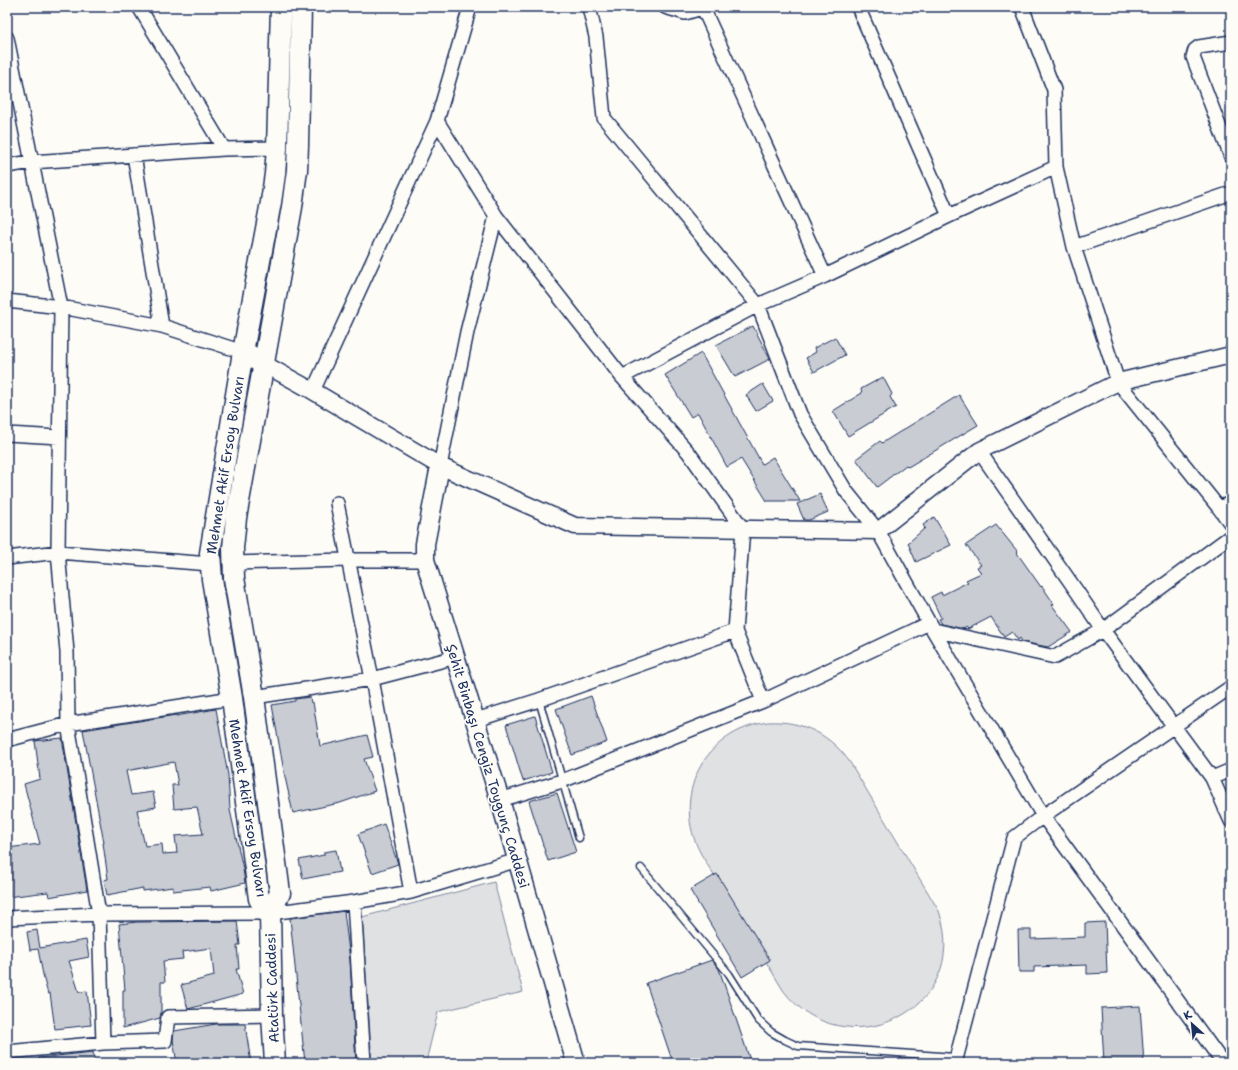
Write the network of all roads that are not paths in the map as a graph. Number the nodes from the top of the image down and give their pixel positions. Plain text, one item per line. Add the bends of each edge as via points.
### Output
1 (139, 7) edge
2 (281, 7) edge
3 (301, 7) edge
4 (470, 7) edge
5 (590, 7) edge
6 (665, 7) edge
7 (704, 7) edge
8 (858, 7) edge
9 (1022, 7) edge
10 (7, 38) edge
11 (1231, 42) edge
12 (437, 121) junction
13 (277, 148) junction
14 (224, 149) junction
15 (134, 155) junction
16 (1231, 157) edge
17 (31, 162) junction
18 (7, 166) edge
19 (1056, 167) junction
20 (1231, 193) edge
21 (496, 216) junction
22 (949, 216) junction
23 (1074, 247) junction
24 (825, 276) junction
25 (7, 301) edge
26 (758, 305) junction
27 (60, 307) junction
28 (162, 326) junction
29 (243, 352) junction
30 (1231, 355) edge
31 (264, 364) junction
32 (622, 377) junction
33 (1118, 382) junction
34 (313, 391) junction
35 (7, 434) edge
36 (59, 437) junction
37 (979, 451) junction
38 (440, 466) junction
39 (337, 503) dead end
40 (1225, 505) edge
41 (1231, 524) edge
42 (743, 529) junction
43 (878, 531) junction
44 (1231, 536) edge
45 (58, 552) junction
46 (7, 558) edge
47 (348, 560) junction
48 (425, 560) junction
49 (233, 563) junction
50 (210, 564) junction
51 (931, 627) junction
52 (1102, 630) junction
53 (735, 631) junction
54 (456, 657) junction
55 (372, 679) junction
56 (1231, 687) edge
57 (254, 697) junction
58 (232, 698) junction
59 (539, 700) junction
60 (763, 701) junction
61 (476, 720) junction
62 (68, 724) junction
63 (1174, 727) junction
64 (7, 740) edge
65 (1231, 770) edge
66 (1212, 778) junction
67 (562, 781) junction
68 (500, 800) junction
69 (1043, 816) junction
70 (1231, 821) edge
71 (579, 838) dead end
72 (518, 860) junction
73 (641, 868) dead end
74 (411, 892) junction
75 (354, 902) junction
76 (270, 913) junction
77 (99, 914) junction
78 (7, 918) edge
79 (272, 1015) junction
80 (103, 1043) junction
81 (7, 1052) edge
82 (955, 1060) edge
83 (275, 1063) edge
84 (364, 1063) edge
85 (576, 1063) edge
86 (1223, 1063) edge

1 - 14 street
2 - 13 main road, Mehmet Akif Ersoy Bulvarı
3 - 31 main road, Mehmet Akif Ersoy Bulvarı via 297,170
4 - 12 street
5 - 26 street via 596,38 604,118
6 - 7 street via 685,13
7 - 24 street
8 - 22 street
9 - 19 street via 1054,90
10 - 17 street
11 - 16 street via 1199,46 1193,57
12 - 21 street
12 - 34 street
13 - 14 street
13 - 29 main road, Mehmet Akif Ersoy Bulvarı via 271,202
14 - 15 street
15 - 17 street
15 - 28 street
17 - 18 street
17 - 27 street
19 - 22 street
19 - 23 street
20 - 23 street
21 - 32 street
21 - 38 street via 467,332
22 - 24 street
23 - 33 street
24 - 26 street
25 - 27 street
26 - 32 street
26 - 43 street via 800,414 846,491
27 - 28 street
27 - 36 street
28 - 29 street
29 - 31 highway
29 - 50 main road, Mehmet Akif Ersoy Bulvarı via 211,541
30 - 33 street
31 - 34 street
31 - 49 main road, Mehmet Akif Ersoy Bulvarı via 236,518
32 - 42 street via 689,453
33 - 37 street
33 - 40 street
34 - 38 street
35 - 36 street
36 - 45 street
37 - 43 street
37 - 52 street
38 - 42 street via 575,526
38 - 48 main road, Şehit Binbaşı Cengiz Toygunç Caddesi
39 - 47 street
40 - 41 street
42 - 43 street
42 - 53 street
43 - 51 street
44 - 52 street
45 - 46 street
45 - 50 street
45 - 62 street via 67,652
47 - 48 street
47 - 49 street
47 - 55 street
48 - 54 main road, Şehit Binbaşı Cengiz Toygunç Caddesi
49 - 57 main road, Mehmet Akif Ersoy Bulvarı
50 - 58 main road, Mehmet Akif Ersoy Bulvarı
51 - 52 street via 1055,657
51 - 60 street
51 - 69 street
52 - 63 street
53 - 59 street
53 - 60 street
54 - 55 street
54 - 61 main road, Şehit Binbaşı Cengiz Toygunç Caddesi
55 - 57 street
55 - 74 street
56 - 63 street
57 - 76 main road, Mehmet Akif Ersoy Bulvarı via 280,893
58 - 62 street
58 - 76 main road, Mehmet Akif Ersoy Bulvarı via 259,899
59 - 61 street
59 - 67 lane
60 - 67 street
61 - 68 main road, Şehit Binbaşı Cengiz Toygunç Caddesi
62 - 64 street
62 - 77 street
63 - 66 street
63 - 69 street
65 - 66 street
66 - 70 street
67 - 68 street
67 - 71 lane
68 - 72 main road, Şehit Binbaşı Cengiz Toygunç Caddesi
69 - 82 street via 1014,838
69 - 86 street
72 - 74 street
72 - 85 main road, Şehit Binbaşı Cengiz Toygunç Caddesi
73 - 82 lane via 729,974 758,1020 771,1032 798,1046
74 - 75 street
75 - 76 street
75 - 84 street
76 - 77 street
76 - 79 main road, Atatürk Caddesi
77 - 78 street
77 - 80 street
79 - 80 street via 168,1017 165,1042
79 - 83 main road, Atatürk Caddesi
80 - 81 street

